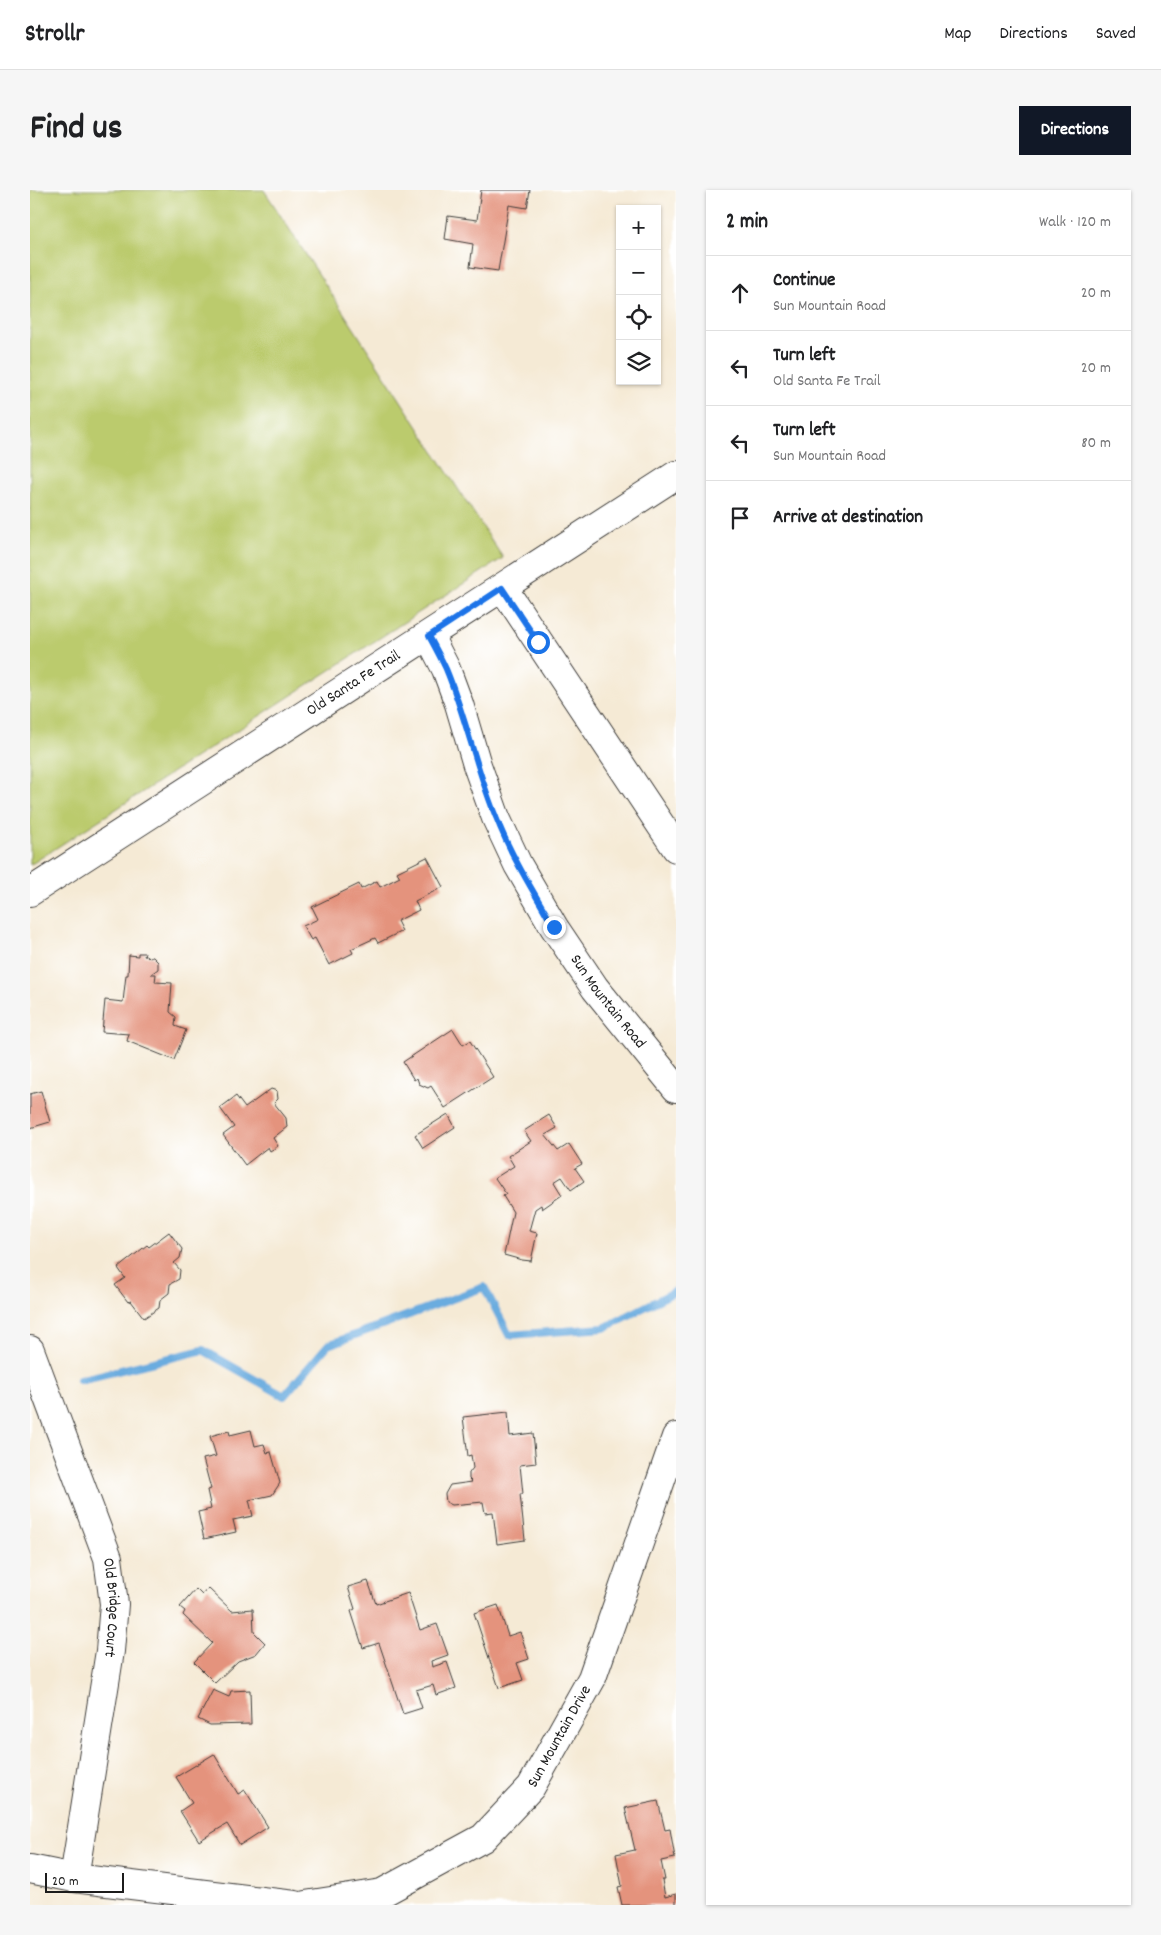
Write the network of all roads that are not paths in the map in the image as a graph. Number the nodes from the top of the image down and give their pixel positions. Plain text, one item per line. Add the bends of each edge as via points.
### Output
1 (676, 475) edge
2 (502, 588) junction
3 (429, 636) junction
4 (676, 848) edge
5 (30, 892) edge
6 (676, 1088) edge
7 (30, 1350) edge
8 (676, 1437) edge
9 (30, 1869) edge
10 (74, 1878) junction
11 (295, 1905) edge
12 (305, 1905) edge

1 - 2 street, Old Santa Fe Trail
2 - 3 street, Old Santa Fe Trail
2 - 4 street
3 - 5 street, Old Santa Fe Trail
3 - 6 street, Sun Mountain Road via 446,669 496,818 518,865 595,988
7 - 10 street, Old Bridge Court via 108,1558 114,1604 110,1651
8 - 12 street, Sun Mountain Drive via 592,1678 531,1787 483,1838 382,1893
9 - 10 street
10 - 11 street

